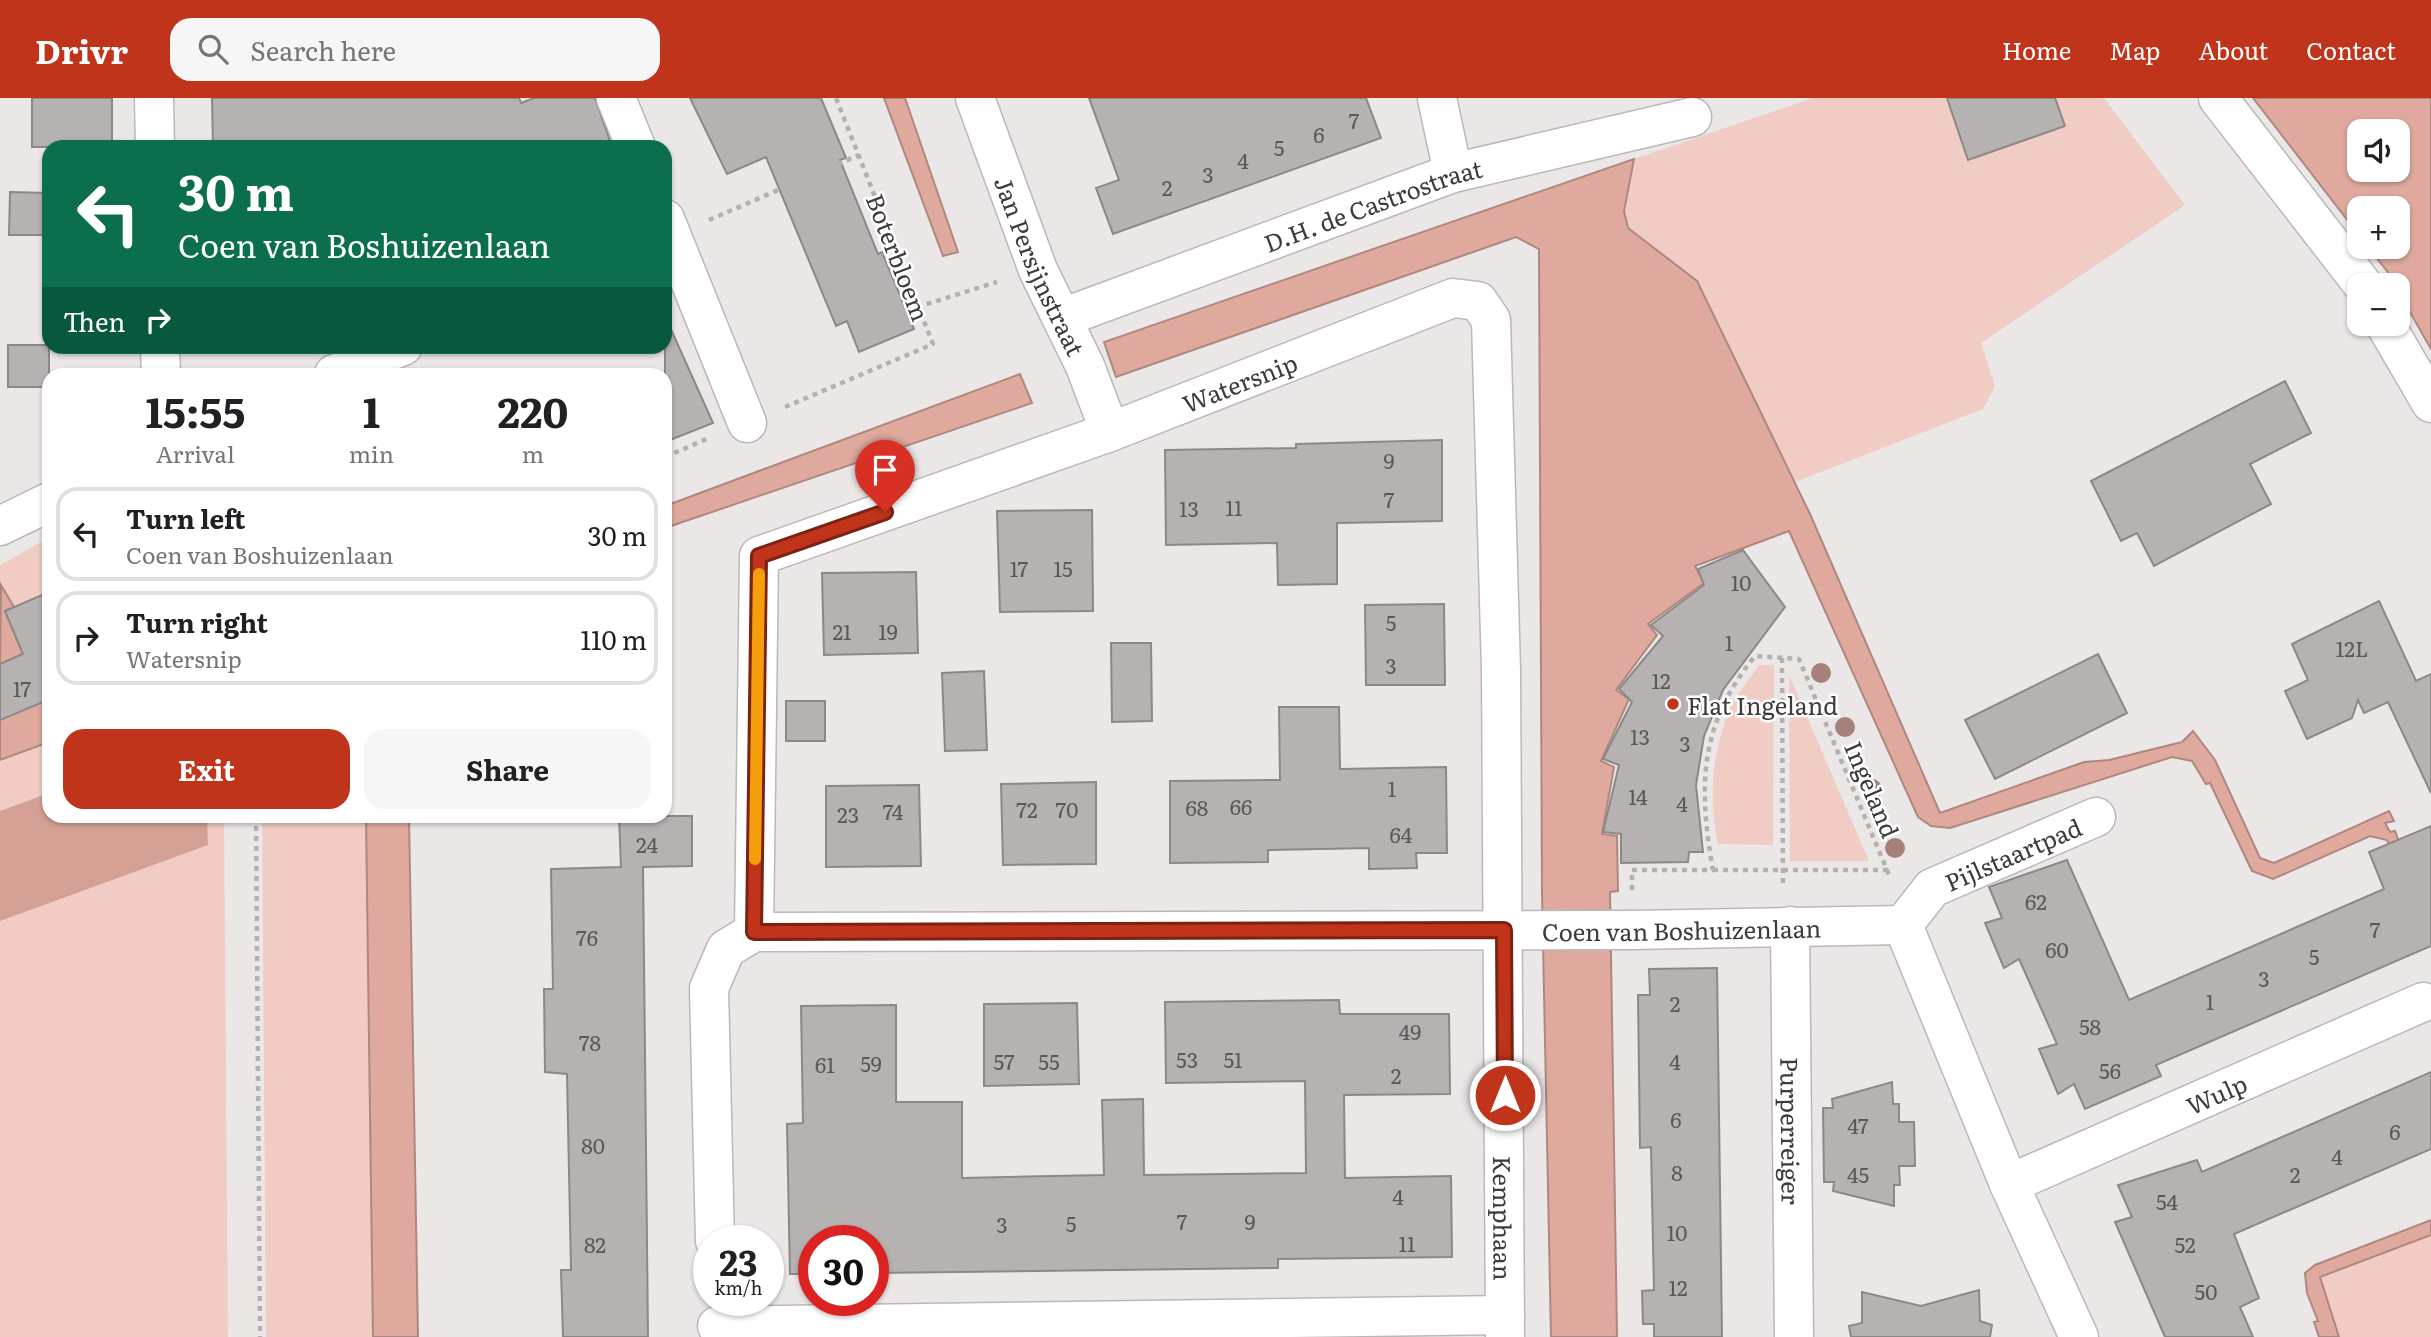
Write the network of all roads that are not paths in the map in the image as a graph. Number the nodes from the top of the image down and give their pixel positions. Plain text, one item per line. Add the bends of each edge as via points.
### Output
1 (154, 98) edge
2 (616, 98) edge
3 (975, 98) edge
4 (1437, 98) edge
5 (2218, 98) edge
6 (1692, 117) dead end
7 (155, 140) edge
8 (633, 140) edge
9 (1453, 173) junction
10 (672, 244) edge
11 (2354, 273) edge
12 (1062, 318) junction
13 (2392, 336) edge
14 (383, 354) edge
15 (349, 368) edge
16 (2431, 403) edge
17 (747, 423) road end
18 (1110, 432) junction
19 (42, 505) edge
20 (0, 526) edge
21 (2096, 817) dead end
22 (1903, 925) junction
23 (1786, 926) junction
24 (1521, 930) junction
25 (754, 932) junction
26 (2423, 1003) dead end
27 (2009, 1184) junction
28 (715, 1225) edge
29 (717, 1321) edge
30 (1505, 1326) edge
31 (1794, 1337) edge
32 (2079, 1337) edge

1 - 7 street
2 - 8 street
3 - 12 street, Jan Persijnstraat via 1038,270
4 - 9 street
5 - 11 street
6 - 9 street, D.H. de Castrostraat
9 - 12 street, D.H. de Castrostraat
10 - 17 street
12 - 18 street, Jan Persijnstraat
13 - 16 street
14 - 15 street
18 - 24 street, Watersnip via 1453,298 1478,300 1491,320 1501,670
18 - 25 street, Watersnip via 759,556
19 - 20 street
21 - 22 street, Pijlstaartpad via 1932,888
22 - 23 street, Coen van Boshuizenlaan
22 - 27 street
23 - 24 street, Coen van Boshuizenlaan
23 - 31 street, Purperreiger
24 - 25 street, Coen van Boshuizenlaan
24 - 30 street, Kemphaan
25 - 28 street via 726,949 709,988
26 - 27 street, Wulp
27 - 32 street
29 - 30 street

